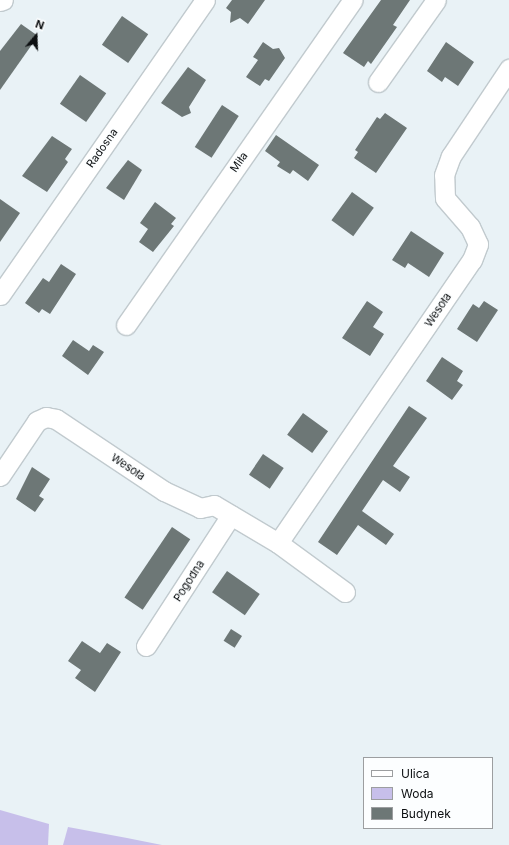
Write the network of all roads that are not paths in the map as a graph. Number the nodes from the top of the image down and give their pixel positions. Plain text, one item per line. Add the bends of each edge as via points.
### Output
1 (3, 0) edge
2 (205, 0) edge
3 (353, 0) edge
4 (436, 0) edge
5 (0, 1) edge
6 (509, 69) edge
7 (378, 82) dead end
8 (0, 295) edge
9 (126, 325) dead end
10 (0, 476) edge
11 (231, 515) junction
12 (278, 543) junction
13 (345, 592) dead end
14 (146, 646) dead end

1 - 5 street
2 - 8 street, Radosna
3 - 9 street, Miła
4 - 7 street
6 - 12 street, Wesoła via 451,156 444,176 445,198 470,227 478,244 472,260
10 - 11 street, Wesoła via 37,421 46,417 56,419 164,491 200,508 214,505
11 - 12 street, Wesoła
11 - 14 street, Pogodna
12 - 13 street, Wesoła

